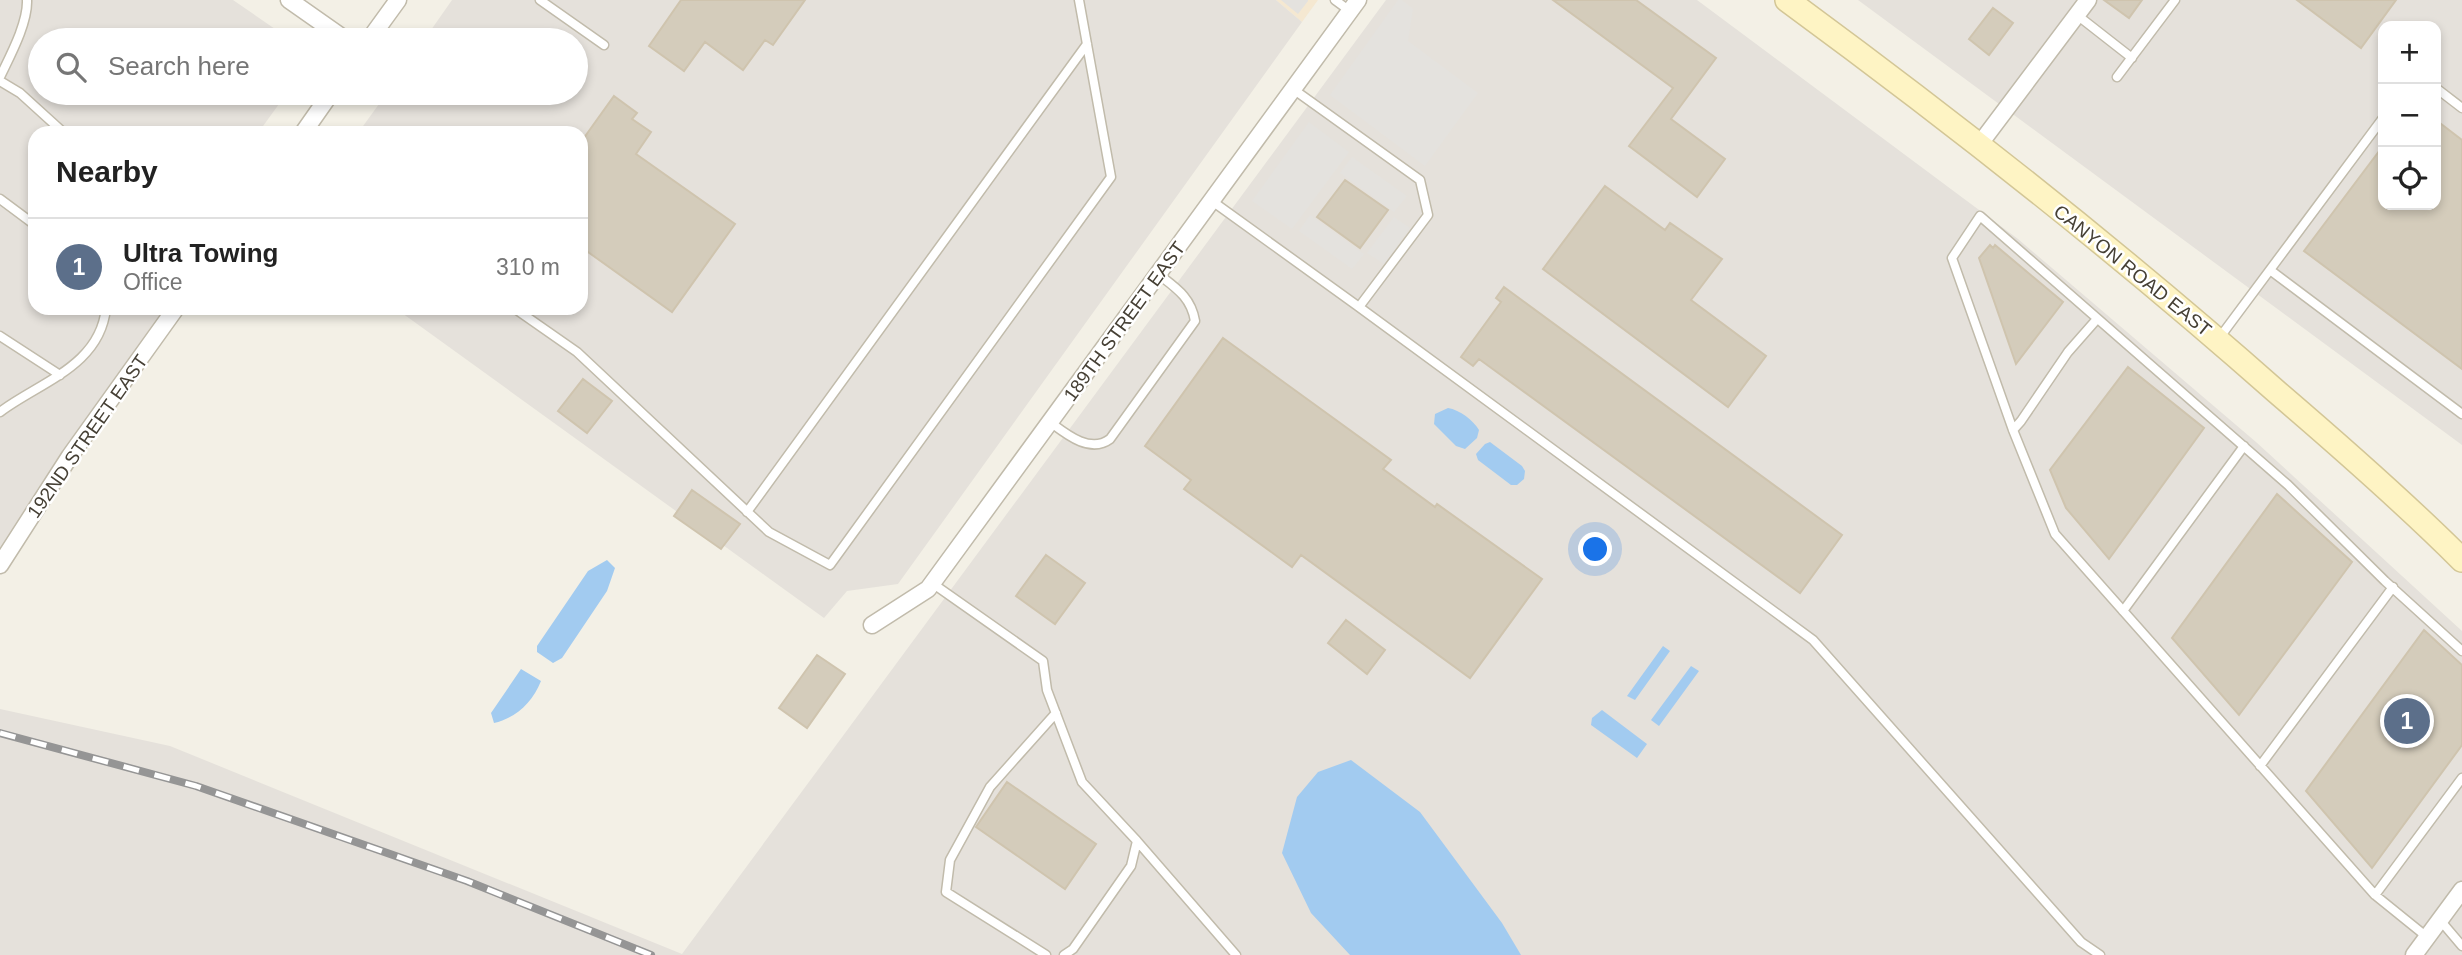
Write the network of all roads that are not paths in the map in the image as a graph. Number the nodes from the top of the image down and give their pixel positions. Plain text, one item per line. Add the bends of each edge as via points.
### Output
1 (27, 0) edge
2 (289, 0) edge
3 (398, 0) edge
4 (540, 0) edge
5 (1079, 0) edge
6 (1335, 0) edge
7 (1787, 0) edge
8 (2088, 0) edge
9 (2175, 0) edge
10 (1354, 5) edge
11 (2077, 15) junction
12 (329, 28) edge
13 (378, 28) edge
14 (580, 28) edge
15 (588, 34) edge
16 (1087, 44) junction
17 (604, 45) dead end
18 (2132, 58) junction
19 (2117, 77) dead end
20 (0, 79) edge
21 (1293, 89) junction
22 (2441, 92) edge
23 (28, 100) edge
24 (33, 105) edge
25 (323, 105) edge
26 (2462, 108) edge
27 (2378, 125) edge
28 (56, 126) edge
29 (308, 126) edge
30 (1979, 145) junction
31 (0, 199) edge
32 (1212, 201) junction
33 (28, 220) edge
34 (2270, 270) junction
35 (1158, 274) junction
36 (1359, 307) junction
37 (105, 315) edge
38 (171, 315) edge
39 (524, 315) edge
40 (2096, 319) junction
41 (0, 336) edge
42 (2218, 340) junction
43 (60, 375) junction
44 (0, 412) edge
45 (2462, 414) edge
46 (1050, 422) junction
47 (2013, 430) junction
48 (2244, 446) junction
49 (747, 512) junction
50 (2462, 560) edge
51 (0, 565) edge
52 (932, 583) junction
53 (2393, 587) junction
54 (2123, 611) junction
55 (872, 625) dead end
56 (2462, 651) edge
57 (1056, 713) junction
58 (2260, 766) junction
59 (2462, 778) edge
60 (1137, 841) junction
61 (2462, 890) edge
62 (2375, 895) junction
63 (2440, 920) junction
64 (2427, 937) junction
65 (2462, 946) edge
66 (1046, 955) edge
67 (1063, 955) edge
68 (1236, 955) edge
69 (2100, 955) edge
70 (2414, 955) edge

1 - 20 lane via 28,9
2 - 12 street
3 - 13 street
4 - 14 lane
5 - 16 lane
6 - 10 lane
7 - 30 main road, CANYON ROAD EAST
8 - 11 street
9 - 18 lane
10 - 21 street, 189TH STREET EAST
11 - 18 lane
11 - 30 street
15 - 17 lane
16 - 49 lane
16 - 49 lane via 1111,177 846,543 830,565 769,532
18 - 19 lane
20 - 23 lane
21 - 32 street, 189TH STREET EAST
21 - 36 lane via 1420,180 1427,215
22 - 26 lane
24 - 28 lane
25 - 29 street
27 - 34 lane
30 - 42 main road, CANYON ROAD EAST
31 - 33 lane
32 - 35 street, 189TH STREET EAST
32 - 36 lane
34 - 42 lane
34 - 45 lane
35 - 46 street, 189TH STREET EAST
35 - 46 lane via 1185,295 1193,306 1195,321 1110,439 1078,442
36 - 69 lane via 1813,640 2081,942
37 - 43 lane via 94,345
38 - 51 street, 192ND STREET EAST via 70,456
39 - 49 lane via 577,352
40 - 47 lane
40 - 47 lane via 1980,216 1952,258
40 - 48 lane
41 - 43 lane
42 - 50 main road, CANYON ROAD EAST
43 - 44 lane
46 - 52 street, 189TH STREET EAST
47 - 54 lane via 2055,534
48 - 53 lane
48 - 54 lane
52 - 55 street, 189TH STREET EAST
52 - 57 lane via 1043,662
53 - 56 lane
53 - 58 lane
54 - 58 lane
57 - 60 lane via 1082,782
57 - 66 lane via 990,787 950,860 946,892
58 - 62 lane
59 - 62 lane
60 - 67 lane via 1131,866 1073,949
60 - 68 lane
61 - 63 street
62 - 64 lane
63 - 64 street
63 - 65 lane
64 - 70 street

